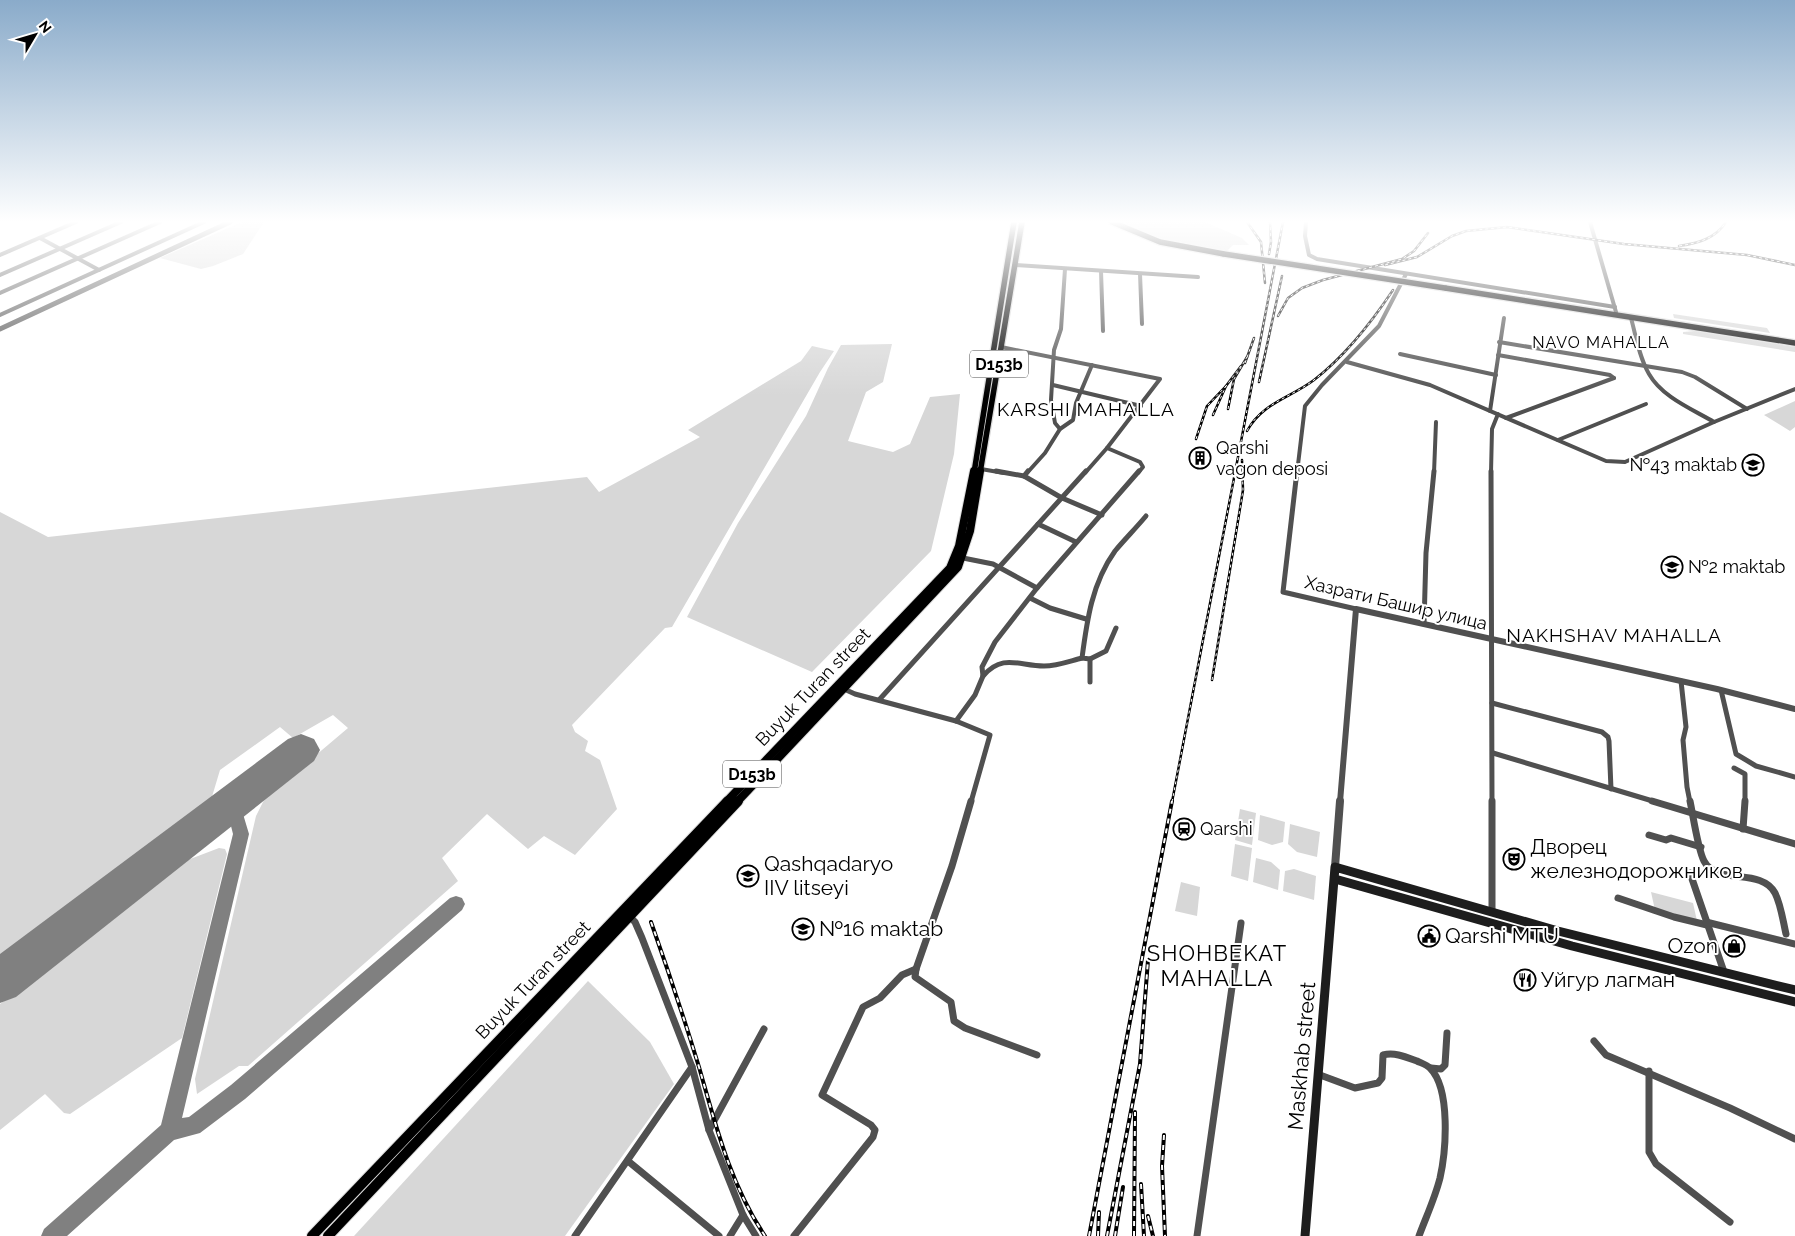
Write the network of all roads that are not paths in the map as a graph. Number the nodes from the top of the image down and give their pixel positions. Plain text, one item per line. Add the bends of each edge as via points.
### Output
1 (30, 280) edge
2 (78, 280) edge
3 (106, 280) edge
4 (1007, 280) edge
5 (1012, 280) edge
6 (1064, 280) edge
7 (1101, 280) edge
8 (1140, 280) edge
9 (1397, 280) edge
10 (1403, 280) edge
11 (1440, 280) edge
12 (1607, 280) edge
13 (0, 293) edge
14 (1558, 304) junction
15 (1615, 309) junction
16 (0, 315) edge
17 (1504, 318) dead end
18 (1631, 318) junction
19 (1142, 324) dead end
20 (0, 329) edge
21 (1103, 331) dead end
22 (1795, 339) edge
23 (1499, 342) junction
24 (1795, 343) edge
25 (999, 346) junction
26 (1400, 354) dead end
27 (1498, 355) junction
28 (1054, 357) junction
29 (1347, 362) junction
30 (1092, 365) junction
31 (1645, 366) junction
32 (1496, 375) junction
33 (1053, 385) junction
34 (1795, 389) edge
35 (1081, 392) junction
36 (1646, 404) dead end
37 (1140, 406) junction
38 (1747, 409) junction
39 (1490, 411) junction
40 (1498, 414) junction
41 (1506, 418) junction
42 (1436, 422) dead end
43 (1714, 422) junction
44 (1060, 429) junction
45 (1558, 440) junction
46 (1107, 448) junction
47 (981, 469) junction
48 (1024, 476) junction
49 (1062, 498) junction
50 (1102, 515) junction
51 (1146, 516) dead end
52 (1038, 524) junction
53 (1076, 542) junction
54 (963, 558) junction
55 (998, 568) junction
56 (1037, 588) junction
57 (1030, 598) junction
58 (1356, 608) junction
59 (1086, 619) junction
60 (1424, 624) junction
61 (1116, 628) dead end
62 (1491, 640) junction
63 (1082, 658) junction
64 (1090, 659) junction
65 (983, 676) junction
66 (1681, 681) junction
67 (1090, 682) dead end
68 (844, 689) junction
69 (1722, 690) junction
70 (879, 700) junction
71 (1492, 703) junction
72 (1795, 709) edge
73 (956, 721) junction
74 (1493, 753) junction
75 (1734, 768) dead end
76 (1795, 777) edge
77 (1612, 789) junction
78 (1694, 814) junction
79 (1743, 829) junction
80 (1649, 835) dead end
81 (1795, 844) edge
82 (1701, 847) junction
83 (1335, 867) junction
84 (1690, 873) dead end
85 (1335, 879) junction
86 (1618, 898) dead end
87 (1492, 912) junction
88 (625, 913) junction
89 (1241, 923) dead end
90 (1707, 924) junction
91 (1786, 934) dead end
92 (1795, 944) edge
93 (916, 969) junction
94 (1724, 972) junction
95 (1795, 990) edge
96 (1795, 1002) edge
97 (764, 1029) dead end
98 (1447, 1033) dead end
99 (1594, 1041) dead end
100 (1037, 1055) dead end
101 (692, 1067) junction
102 (1431, 1068) junction
103 (1649, 1071) junction
104 (1320, 1075) junction
105 (709, 1130) junction
106 (1795, 1139) edge
107 (628, 1161) junction
108 (743, 1215) junction
109 (1730, 1222) dead end
110 (312, 1236) edge
111 (328, 1236) edge
112 (575, 1236) edge
113 (719, 1236) edge
114 (730, 1236) edge
115 (756, 1236) edge
116 (794, 1236) edge
117 (1197, 1236) edge
118 (1305, 1236) edge
119 (1419, 1236) edge

1 - 13 street
2 - 16 street
3 - 20 street
4 - 25 main road, Buyuk Turan street / D153b
5 - 25 main road, Buyuk Turan street / D153b
6 - 28 street via 1061,329
7 - 21 street
8 - 19 street
9 - 14 main road, bridge
10 - 29 street via 1378,326
11 - 15 street
12 - 15 street
14 - 15 main road
14 - 18 main road
15 - 22 main road
17 - 23 street
18 - 24 main road
18 - 31 street
23 - 27 street
23 - 31 street
25 - 28 street
25 - 47 main road, Buyuk Turan street / D153b via 996,392
25 - 88 main road, Buyuk Turan street / D153b via 961,540 950,568
26 - 32 street
27 - 32 street
27 - 41 street via 1614,378
28 - 30 street
28 - 33 street
29 - 39 street via 1430,385
29 - 58 street, Хазрати Башир улица via 1318,388 1305,406 1283,592
30 - 35 street
30 - 37 street via 1160,379
31 - 38 street via 1695,377
31 - 43 street via 1659,386
32 - 39 street
33 - 35 street
33 - 44 street via 1051,400
34 - 38 street
35 - 37 street
35 - 44 street via 1073,420
36 - 45 street
37 - 46 street
38 - 43 street
39 - 40 street
40 - 41 street
40 - 62 street via 1492,428
41 - 45 street
42 - 60 street
43 - 45 street via 1625,462 1606,461
44 - 48 street via 1046,453
46 - 49 street
46 - 50 street via 1143,466
47 - 48 street
47 - 54 main road, Buyuk Turan street / D153b
48 - 49 street
49 - 50 street
49 - 52 street
50 - 53 street
51 - 59 street via 1111,557 1092,597
52 - 53 street
52 - 55 street
53 - 56 street
54 - 55 street
54 - 68 main road, Buyuk Turan street / D153b via 950,577
55 - 56 street
55 - 70 street
56 - 57 street
57 - 59 street
57 - 65 street via 995,642 982,667
58 - 60 street, Хазрати Башир улица
58 - 83 street
59 - 63 street
60 - 62 street, Хазрати Башир улица
61 - 64 street via 1106,651
62 - 66 street, Хазрати Башир улица
62 - 71 street
63 - 64 street
63 - 65 street via 1050,666 1001,661
64 - 67 street
65 - 73 street via 975,695
66 - 69 street, Хазрати Башир улица
66 - 78 street via 1686,727 1682,740 1687,787
68 - 70 street
68 - 88 main road, Buyuk Turan street / D153b
69 - 72 street, Хазрати Башир улица
69 - 76 street via 1736,754 1756,766
70 - 73 street
71 - 74 street
71 - 77 street via 1602,732 1609,741
73 - 93 street via 990,735 952,866
74 - 77 street
74 - 87 street
75 - 79 street via 1746,778
77 - 78 street
78 - 79 street
78 - 82 street
79 - 81 street
80 - 82 street
82 - 91 street via 1704,861 1713,871 1762,881 1770,886 1775,893
83 - 85 main road, Maskhab street
83 - 87 main road
84 - 90 street
85 - 96 main road via 1572,946
85 - 104 main road, Maskhab street
86 - 90 street via 1674,917
87 - 94 main road via 1558,932
88 - 101 street via 638,928
88 - 110 main road, Buyuk Turan street / D153b
88 - 111 main road, Buyuk Turan street / D153b
89 - 117 street
90 - 92 street
90 - 94 street
93 - 100 street via 915,977 951,1002 954,1021
93 - 116 street via 909,969 884,995 864,1007 822,1095 876,1130
94 - 95 main road
97 - 105 street
98 - 102 street via 1445,1065
99 - 103 street via 1606,1054
101 - 105 street
101 - 107 street
102 - 104 street via 1422,1062 1390,1053 1382,1055 1382,1078 1378,1083 1355,1088
102 - 119 street via 1444,1099 1443,1149 1441,1171
103 - 106 street
103 - 109 street via 1649,1152 1656,1164
104 - 118 main road, Maskhab street
105 - 108 street
107 - 112 street
107 - 113 street
108 - 114 street
108 - 115 street

